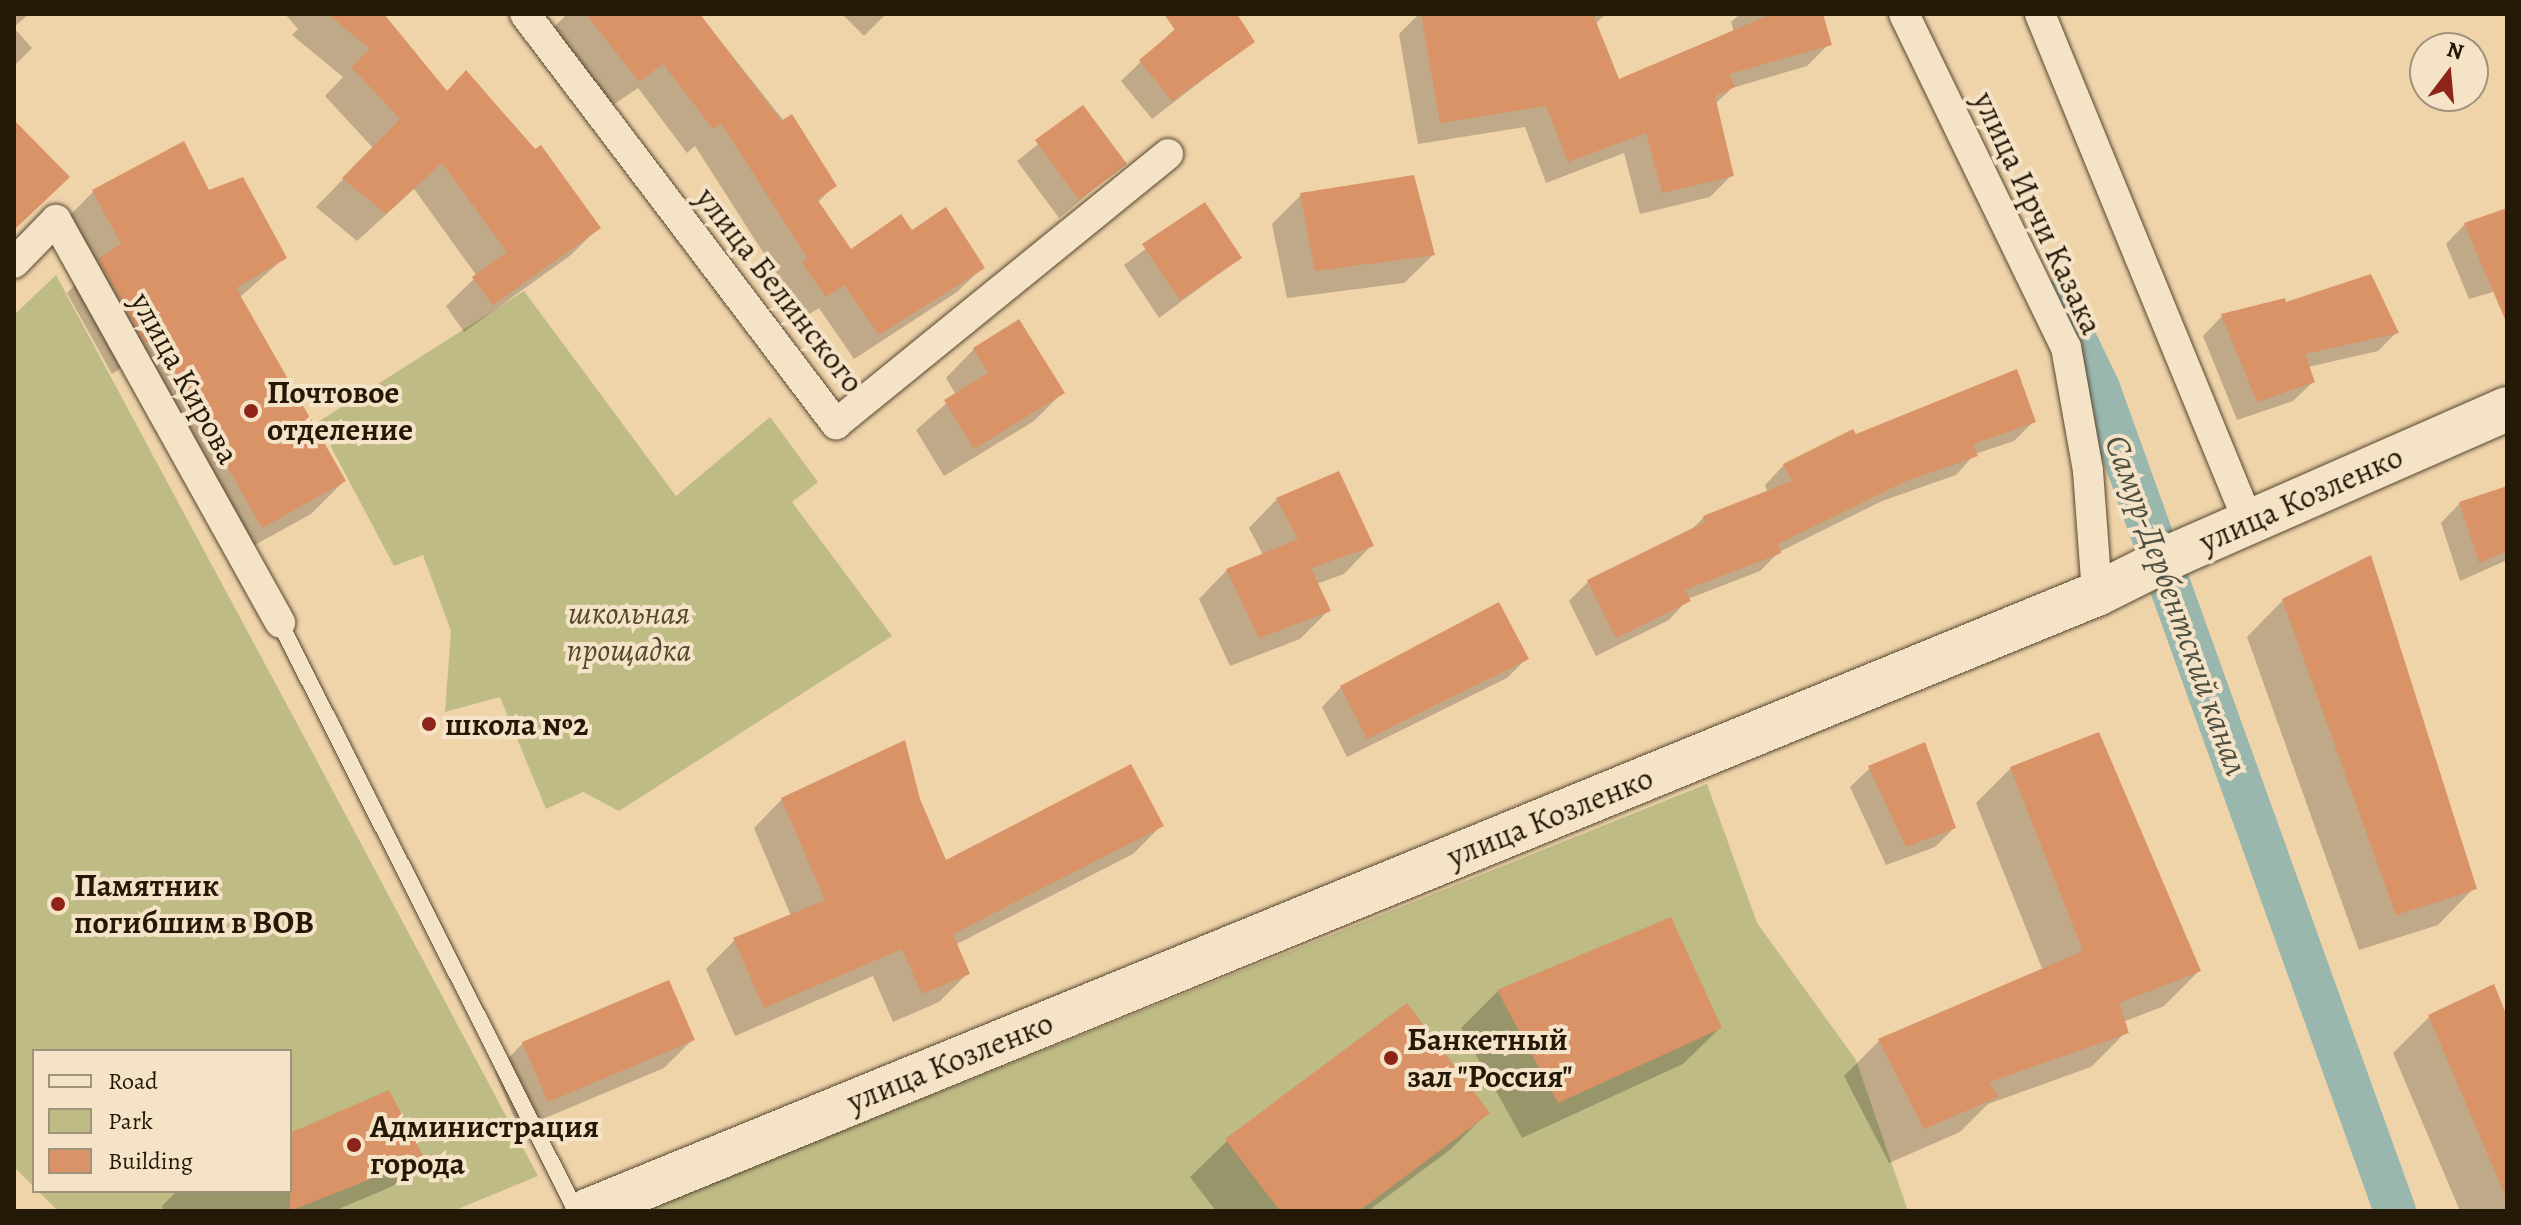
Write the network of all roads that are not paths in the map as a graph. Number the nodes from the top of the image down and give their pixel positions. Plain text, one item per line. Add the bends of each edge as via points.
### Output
1 (525, 14) edge
2 (1904, 14) edge
3 (2040, 14) edge
4 (1168, 154) dead end
5 (14, 263) edge
6 (2507, 409) edge
7 (2249, 523) junction
8 (2114, 585) junction
9 (280, 623) joint
10 (576, 1211) edge
11 (587, 1211) edge

1 - 4 street, улица Белинского via 836,424
2 - 8 street, улица Ирчи Казака via 2066,347
3 - 7 street
5 - 9 street, улица Кирова via 56,220
6 - 7 street, улица Козленко
7 - 8 street, улица Козленко
8 - 11 street, улица Козленко
9 - 10 lane

